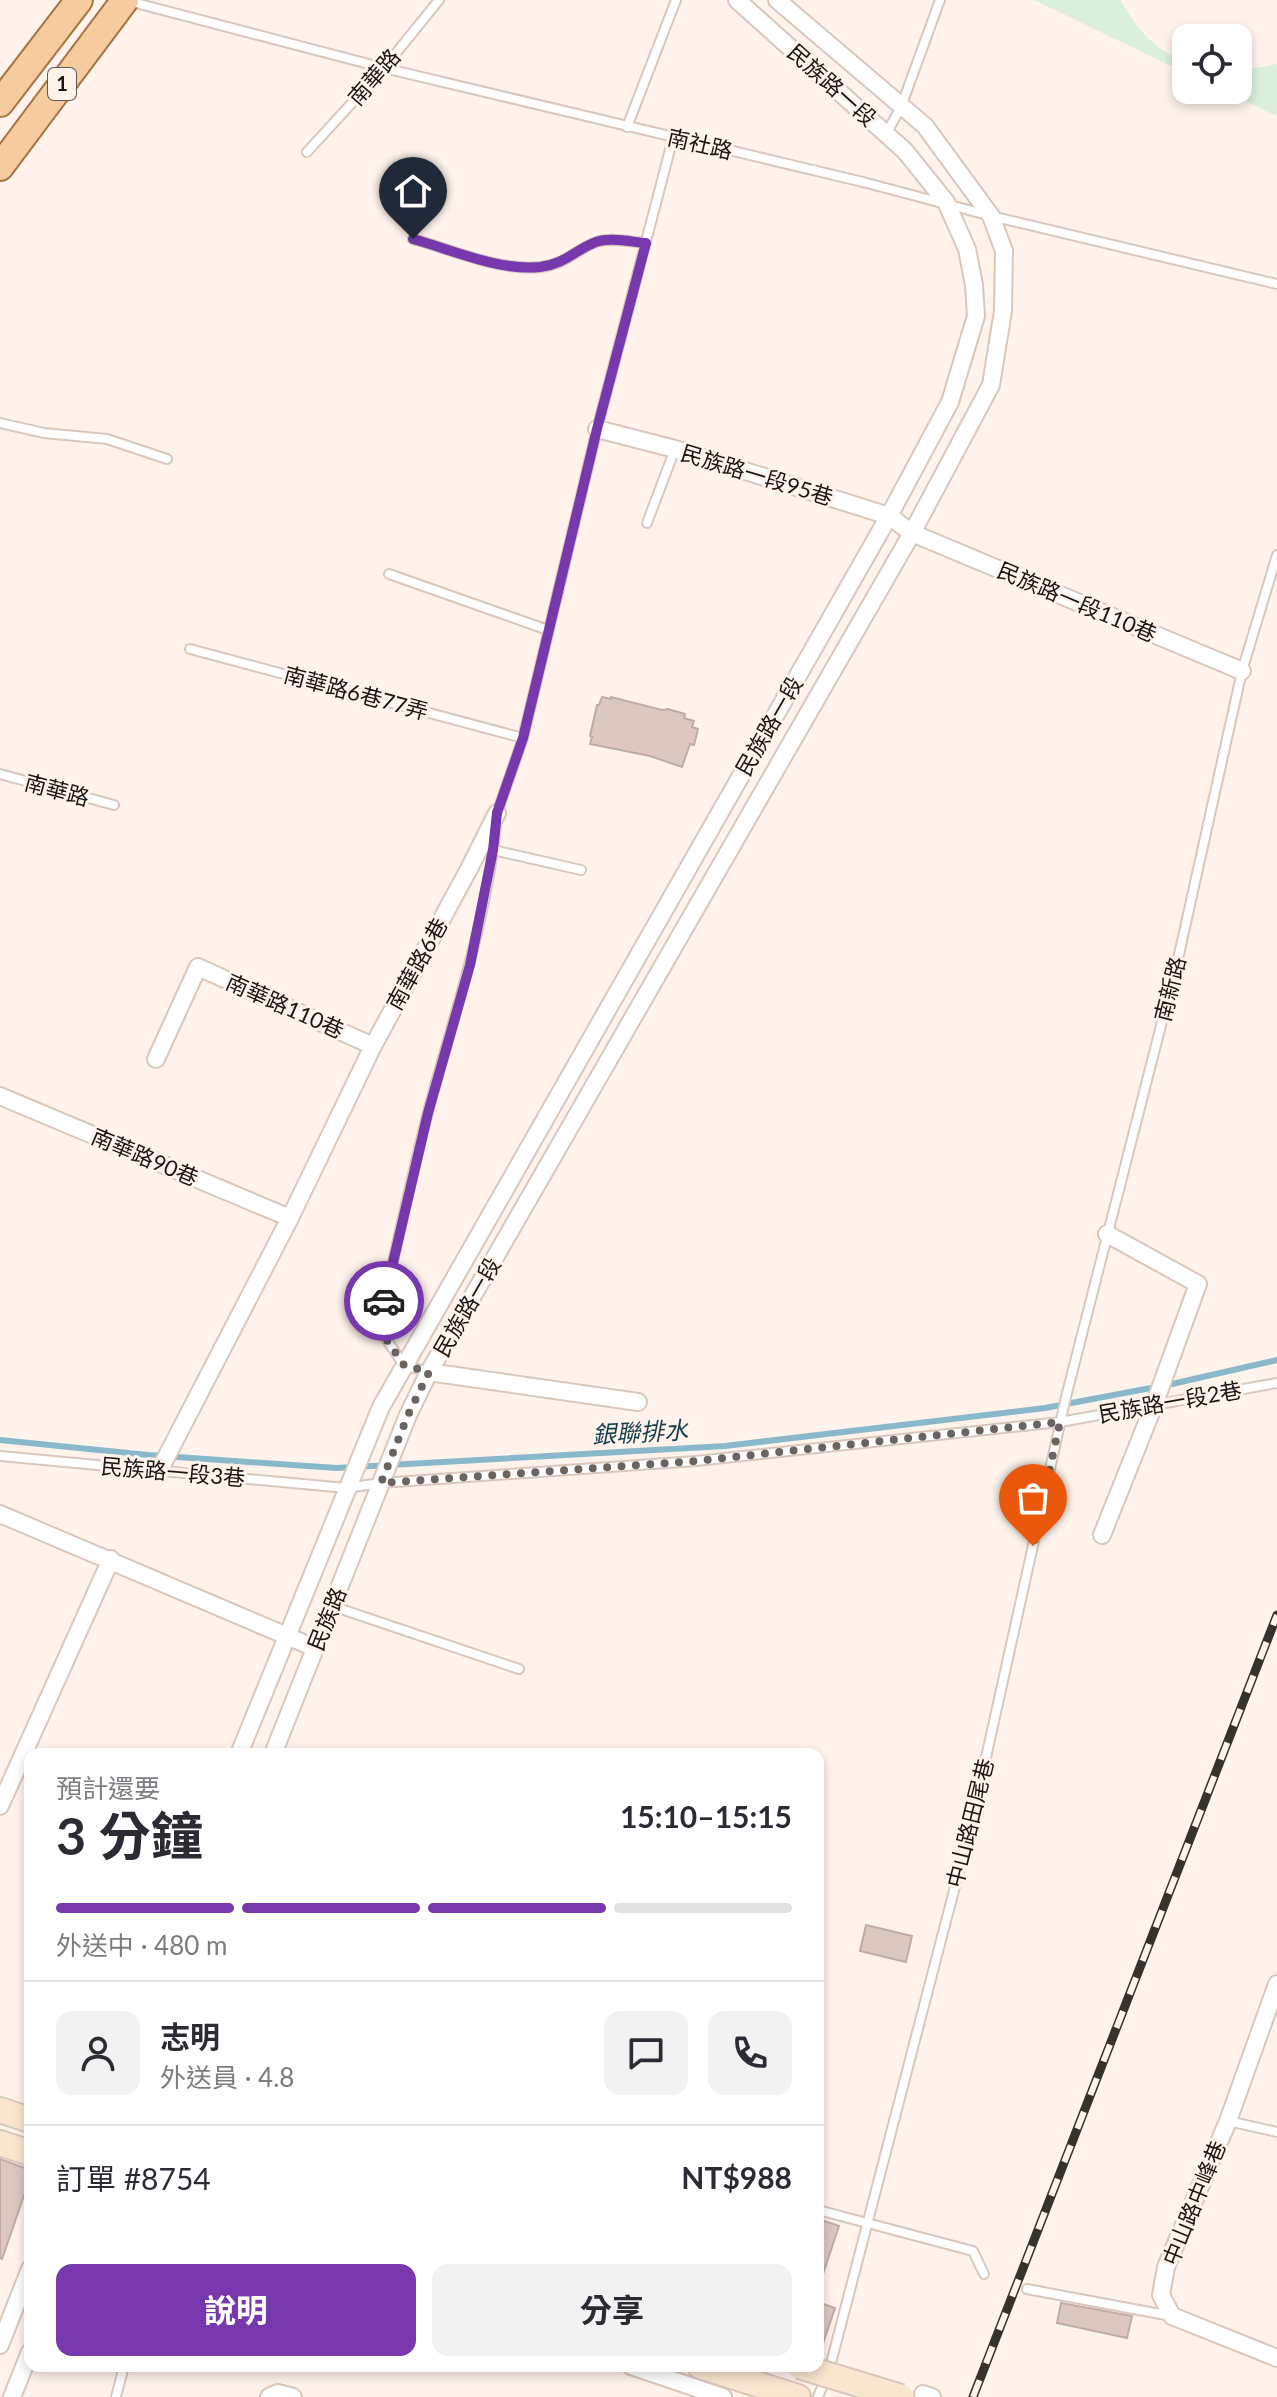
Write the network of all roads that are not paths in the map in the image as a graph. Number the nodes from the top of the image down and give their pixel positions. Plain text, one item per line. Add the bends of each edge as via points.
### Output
1 (79, 0) edge
2 (124, 0) edge
3 (439, 0) edge
4 (676, 0) edge
5 (737, 0) edge
6 (777, 0) edge
7 (940, 0) edge
8 (384, 68) junction
9 (0, 103) edge
10 (901, 107) junction
11 (627, 127) junction
12 (886, 134) junction
13 (673, 138) junction
14 (307, 152) dead end
15 (0, 167) edge
16 (946, 202) junction
17 (991, 216) junction
18 (413, 239) dead end
19 (646, 243) junction
20 (1277, 284) edge
21 (0, 423) edge
22 (597, 429) junction
23 (675, 449) junction
24 (167, 459) dead end
25 (889, 516) junction
26 (647, 523) dead end
27 (912, 533) junction
28 (1277, 555) edge
29 (389, 574) dead end
30 (548, 630) junction
31 (190, 649) dead end
32 (1242, 671) junction
33 (523, 738) junction
34 (0, 774) edge
35 (114, 805) dead end
36 (497, 813) junction
37 (493, 850) junction
38 (581, 870) dead end
39 (373, 1046) junction
40 (156, 1059) dead end
41 (0, 1096) edge
42 (494, 1206) junction
43 (290, 1218) junction
44 (516, 1220) junction
45 (1107, 1234) junction
46 (404, 1365) junction
47 (429, 1372) junction
48 (1277, 1383) edge
49 (638, 1402) dead end
50 (1154, 1405) junction
51 (1060, 1422) junction
52 (0, 1456) edge
53 (164, 1461) junction
54 (385, 1472) junction
55 (352, 1476) junction
56 (0, 1514) edge
57 (1102, 1535) dead end
58 (111, 1559) junction
59 (332, 1606) junction
60 (287, 1636) junction
61 (315, 1648) junction
62 (519, 1669) dead end
63 (26, 1748) edge
64 (241, 1748) edge
65 (275, 1748) edge
66 (24, 1753) edge
67 (0, 1806) edge
68 (1277, 1984) edge
69 (0, 2110) edge
70 (24, 2118) edge
71 (1228, 2121) junction
72 (1277, 2132) edge
73 (0, 2143) edge
74 (24, 2151) edge
75 (824, 2211) edge
76 (868, 2222) junction
77 (984, 2274) dead end
78 (24, 2284) edge
79 (1027, 2289) dead end
80 (1172, 2316) junction
81 (0, 2345) edge
82 (1277, 2358) edge
83 (824, 2366) edge
84 (24, 2367) edge
85 (122, 2372) edge
86 (649, 2372) edge
87 (719, 2372) edge
88 (822, 2372) edge
89 (823, 2372) edge
90 (908, 2394) edge
91 (12, 2397) edge
92 (116, 2397) edge
93 (723, 2397) edge
94 (798, 2397) edge
95 (818, 2397) edge

1 - 9 main road, 1
2 - 8 lane, 南社路
2 - 15 main road, 1
3 - 8 lane, 南華路
4 - 11 lane
5 - 12 street, 民族路一段
6 - 10 street, 民族路一段
7 - 10 lane
8 - 11 lane, 南社路
8 - 14 lane, 南華路
10 - 12 lane
10 - 17 street, 民族路一段 via 925,126
11 - 13 lane, 南社路
12 - 16 street, 民族路一段
13 - 16 lane, 南社路
13 - 19 lane, 南華路6巷
16 - 17 lane, 南社路
16 - 25 street, 民族路一段 via 967,249 976,316 950,402
17 - 20 lane, 南社路
17 - 27 street, 民族路一段 via 1004,266 991,385
18 - 19 lane via 501,264 538,267 561,263 602,240
19 - 22 lane, 南華路6巷
21 - 24 lane via 107,439
22 - 23 street, 民族路一段95巷
22 - 30 lane, 南華路6巷
23 - 25 street, 民族路一段95巷
23 - 26 lane
25 - 27 street, 民族路一段95巷
25 - 42 street, 民族路一段
27 - 32 street, 民族路一段110巷
27 - 44 street, 民族路一段
28 - 32 lane, 南新路
29 - 30 lane
30 - 33 lane, 南華路6巷
31 - 33 lane, 南華路6巷77弄
32 - 45 lane, 南新路 via 1178,959
33 - 36 lane, 南華路6巷
34 - 35 lane, 南華路
36 - 37 lane
36 - 39 street, 南華路6巷
37 - 38 lane
37 - 46 lane via 470,965 428,1113 378,1327
39 - 40 street, 南華路110巷 via 198,967
39 - 43 street, 南華路6巷
41 - 43 street, 南華路90巷
42 - 44 street
42 - 46 street, 民族路一段
43 - 53 street, 南華路6巷
44 - 47 street, 民族路一段
45 - 50 street via 1198,1284
45 - 51 lane, 南新路
46 - 47 lane
46 - 55 street, 民族路一段
47 - 49 street
47 - 54 street, 民族路一段
48 - 50 lane, 民族路一段2巷
50 - 51 lane, 民族路一段2巷
50 - 57 street
51 - 54 lane, 民族路一段2巷 via 696,1461
51 - 76 lane, 中山路田尾巷 via 971,1825
52 - 53 lane, 民族路一段3巷
53 - 55 lane, 民族路一段3巷
54 - 55 lane, 民族路一段2巷
54 - 59 street, 民族路
55 - 60 street, 民族路
56 - 58 street
58 - 60 street
58 - 63 street
59 - 61 street, 民族路
59 - 62 lane
60 - 61 street
60 - 64 street, 民族路
61 - 65 street, 民族路
66 - 67 street
68 - 71 street, 中山路中峰巷
69 - 70 street
71 - 72 lane
71 - 80 street, 中山路中峰巷 via 1166,2267 1161,2295
73 - 74 street
75 - 76 lane
76 - 77 lane via 973,2251
76 - 83 lane, 中山路田尾巷
78 - 81 street
79 - 80 lane
80 - 82 street
83 - 90 street
84 - 91 street
85 - 92 lane
86 - 93 street
87 - 94 street
88 - 90 street, bridge
89 - 95 lane, 中山路田尾巷

